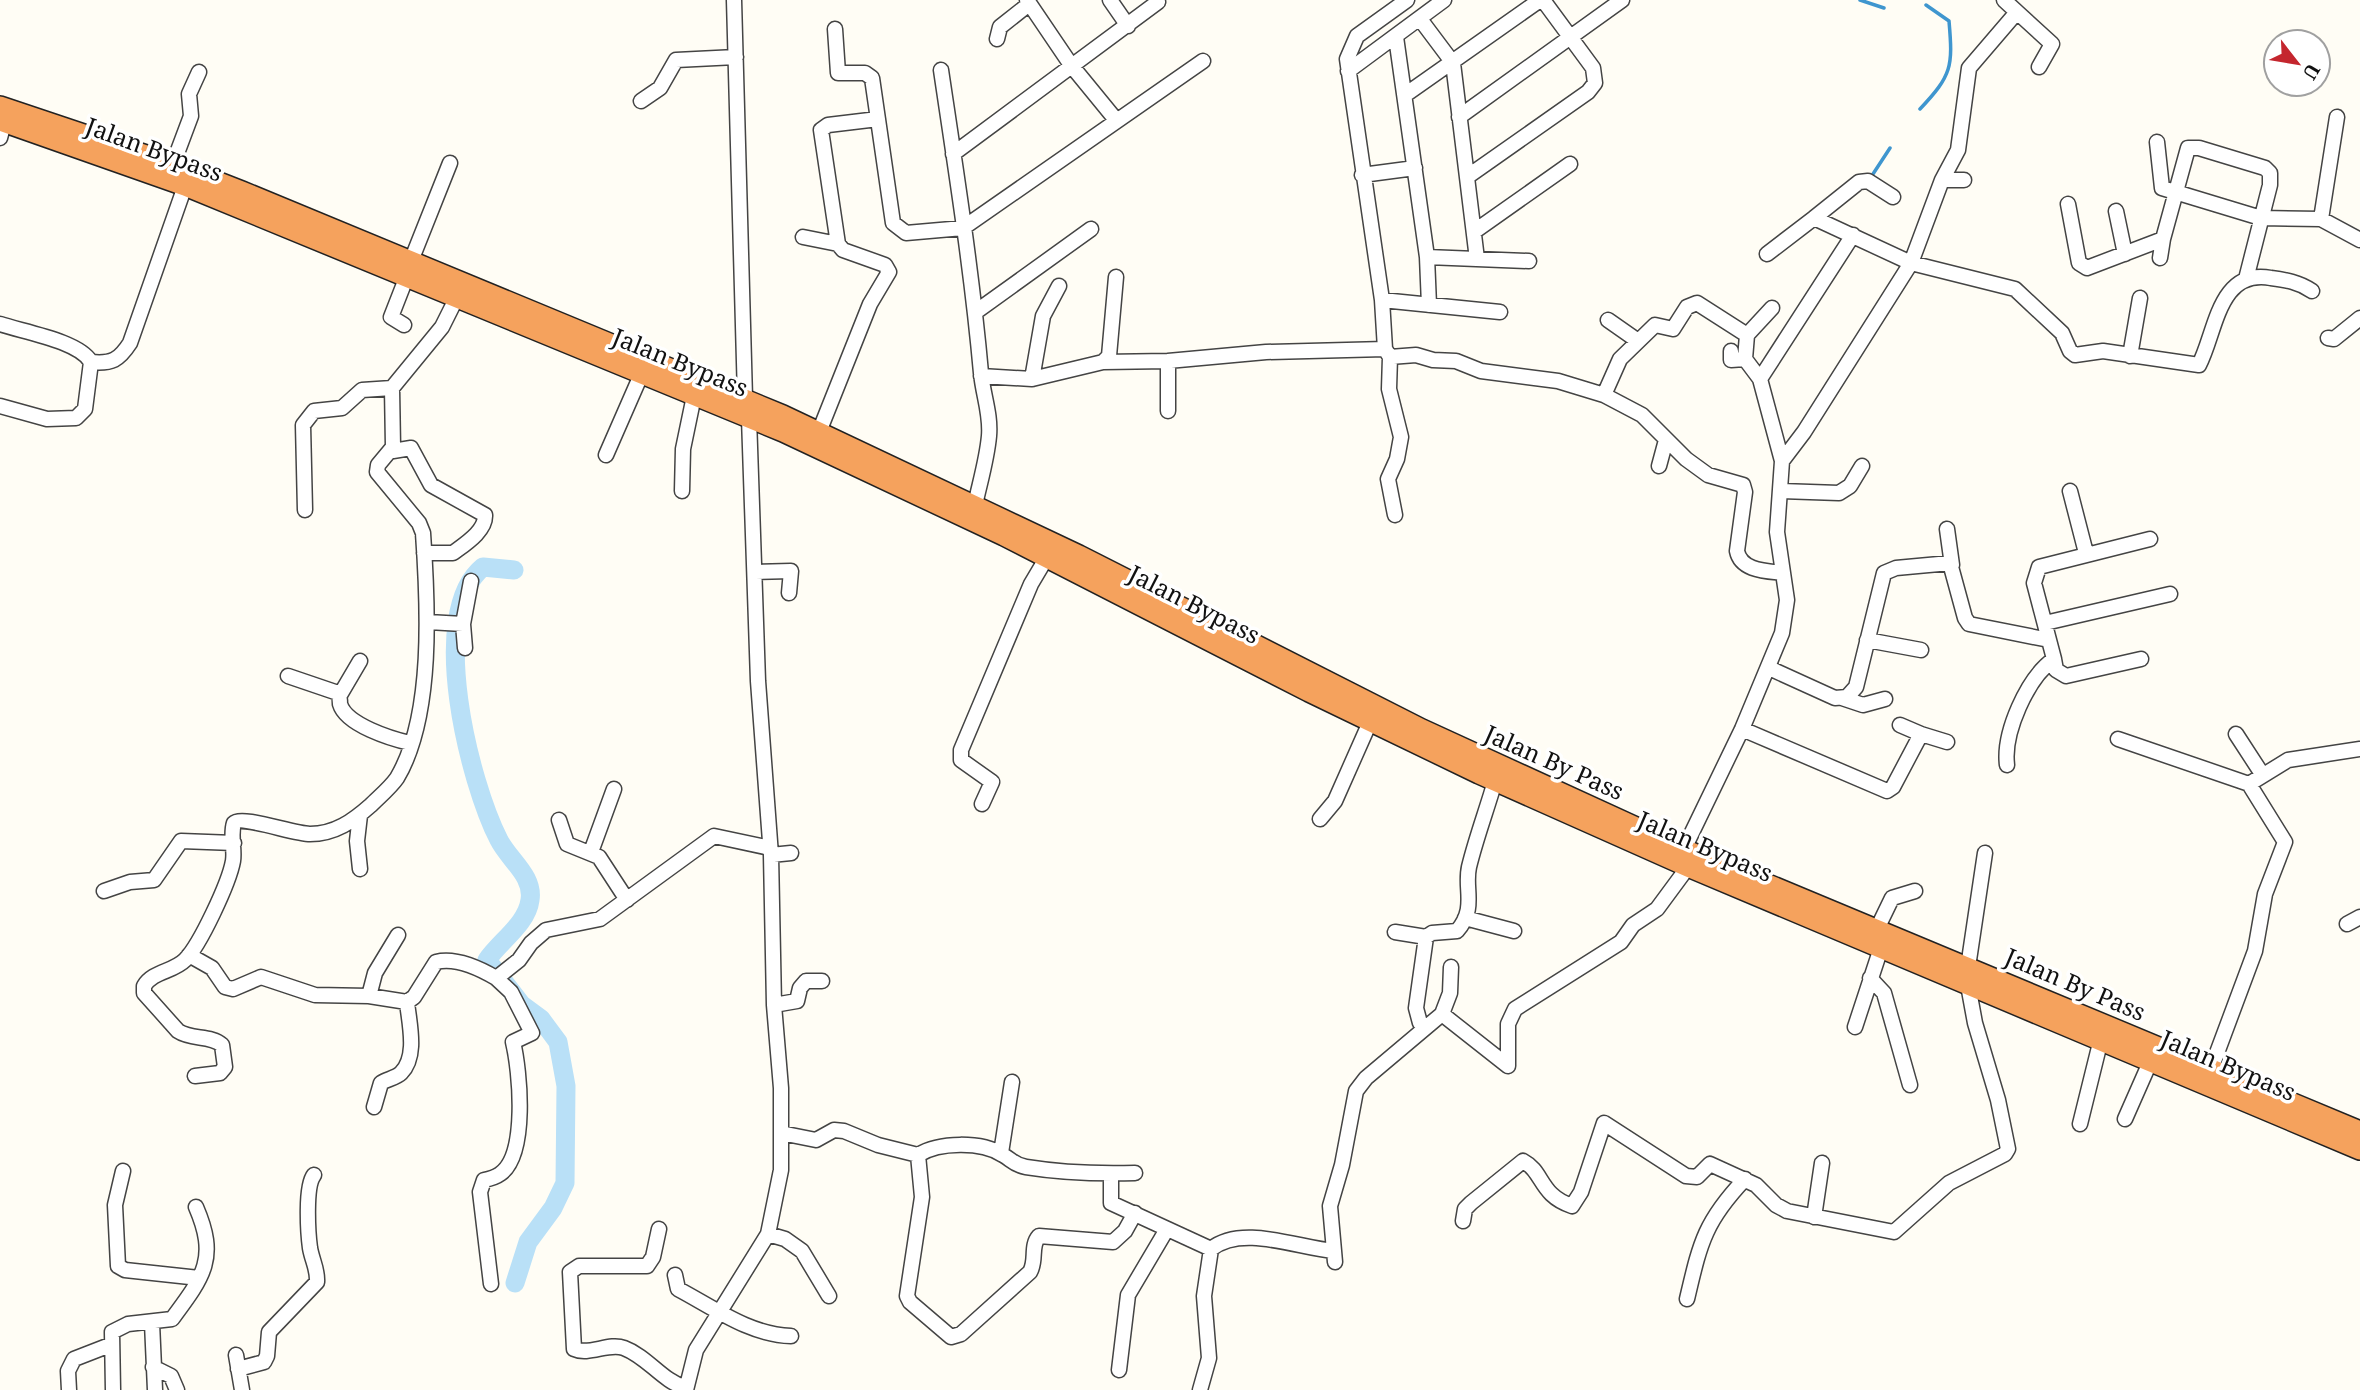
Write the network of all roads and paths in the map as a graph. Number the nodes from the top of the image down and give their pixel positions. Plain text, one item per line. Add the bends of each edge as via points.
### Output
1 (1110, 0) edge
2 (1407, 0) edge
3 (1444, 0) edge
4 (1541, 0) edge
5 (1622, 0) edge
6 (2004, 0) edge
7 (1028, 2) edge
8 (1158, 2) dead end
9 (734, 6) edge
10 (2017, 12) junction
11 (1420, 19) junction
12 (1128, 26) junction
13 (835, 29) dead end
14 (1396, 37) junction
15 (1569, 38) junction
16 (997, 39) dead end
17 (736, 58) junction
18 (1203, 61) dead end
19 (1453, 64) junction
20 (1071, 65) junction
21 (2039, 67) dead end
22 (941, 70) dead end
23 (1348, 71) junction
24 (198, 72) dead end
25 (1405, 95) junction
26 (641, 102) dead end
27 (1459, 117) junction
28 (2337, 117) dead end
29 (878, 119) junction
30 (1116, 120) junction
31 (1, 122) edge
32 (2158, 142) dead end
33 (953, 154) junction
34 (450, 163) dead end
35 (173, 164) junction
36 (1570, 164) dead end
37 (1415, 168) junction
38 (1362, 175) junction
39 (1467, 177) junction
40 (1942, 180) junction
41 (1964, 180) dead end
42 (185, 186) junction
43 (2178, 193) junction
44 (1893, 197) dead end
45 (2068, 204) dead end
46 (2116, 211) dead end
47 (1814, 218) junction
48 (2261, 218) junction
49 (2321, 219) junction
50 (963, 228) junction
51 (1091, 229) dead end
52 (1475, 231) junction
53 (1853, 235) junction
54 (803, 237) dead end
55 (336, 239) junction
56 (2163, 239) junction
57 (2360, 240) edge
58 (838, 244) junction
59 (1767, 254) dead end
60 (2125, 254) junction
61 (1427, 257) junction
62 (2160, 258) dead end
63 (1477, 259) junction
64 (1529, 261) dead end
65 (1911, 263) junction
66 (409, 269) junction
67 (1116, 277) dead end
68 (2246, 279) junction
69 (1059, 286) dead end
70 (2312, 291) dead end
71 (2140, 298) dead end
72 (456, 299) junction
73 (1382, 300) junction
74 (1429, 305) junction
75 (1772, 308) dead end
76 (977, 310) junction
77 (1500, 312) dead end
78 (2360, 318) edge
79 (1608, 320) dead end
80 (0, 324) edge
81 (404, 325) dead end
82 (1747, 335) junction
83 (2328, 338) dead end
84 (1638, 341) junction
85 (1731, 351) dead end
86 (1388, 353) junction
87 (2130, 356) junction
88 (1745, 359) junction
89 (1168, 361) junction
90 (92, 362) junction
91 (1103, 362) junction
92 (641, 374) junction
93 (981, 376) junction
94 (1032, 379) junction
95 (1760, 379) junction
96 (392, 387) junction
97 (694, 396) junction
98 (1604, 396) junction
99 (745, 398) junction
100 (0, 406) edge
101 (1168, 411) dead end
102 (750, 418) junction
103 (819, 432) junction
104 (1666, 440) junction
105 (393, 451) junction
106 (606, 455) dead end
107 (1782, 461) junction
108 (1659, 466) dead end
109 (1861, 466) dead end
110 (682, 491) dead end
111 (1780, 491) junction
112 (2070, 491) dead end
113 (975, 505) junction
114 (305, 510) dead end
115 (1395, 515) dead end
116 (1947, 529) dead end
117 (2150, 539) dead end
118 (424, 553) junction
119 (2086, 553) junction
120 (1047, 557) junction
121 (1952, 565) junction
122 (756, 572) junction
123 (1783, 573) junction
124 (471, 581) dead end
125 (789, 593) dead end
126 (2170, 594) dead end
127 (428, 622) junction
128 (459, 623) junction
129 (2045, 623) junction
130 (1867, 640) junction
131 (2049, 640) junction
132 (465, 648) dead end
133 (1921, 650) dead end
134 (2054, 659) junction
135 (2141, 659) dead end
136 (360, 661) dead end
137 (1769, 668) junction
138 (288, 676) dead end
139 (340, 695) junction
140 (1842, 698) junction
141 (1885, 699) dead end
142 (1363, 712) junction
143 (1900, 725) dead end
144 (1742, 729) junction
145 (1921, 734) junction
146 (2236, 734) dead end
147 (2118, 739) dead end
148 (1947, 742) dead end
149 (410, 743) junction
150 (2360, 748) edge
151 (2007, 765) dead end
152 (2262, 775) junction
153 (1495, 781) junction
154 (2249, 784) junction
155 (614, 789) dead end
156 (982, 804) dead end
157 (360, 815) junction
158 (1320, 818) dead end
159 (559, 820) dead end
160 (234, 843) junction
161 (591, 852) junction
162 (770, 852) junction
163 (791, 853) dead end
164 (1985, 853) dead end
165 (1686, 858) junction
166 (360, 869) dead end
167 (104, 891) dead end
168 (1915, 891) dead end
169 (627, 900) junction
170 (1465, 918) junction
171 (1514, 931) dead end
172 (1395, 932) dead end
173 (398, 936) dead end
174 (1426, 937) junction
175 (1879, 939) junction
176 (189, 955) junction
177 (1451, 967) dead end
178 (499, 976) junction
179 (1968, 976) junction
180 (1871, 978) junction
181 (822, 981) dead end
182 (369, 996) junction
183 (407, 1002) junction
184 (774, 1005) junction
185 (1443, 1014) junction
186 (1420, 1023) dead end
187 (1855, 1027) dead end
188 (2101, 1038) junction
189 (2151, 1060) junction
190 (2211, 1069) junction
191 (195, 1076) dead end
192 (1012, 1082) dead end
193 (1910, 1085) dead end
194 (374, 1107) dead end
195 (2125, 1119) dead end
196 (2080, 1124) dead end
197 (2360, 1131) edge
198 (781, 1133) junction
199 (2360, 1150) edge
200 (1001, 1153) junction
201 (918, 1155) junction
202 (1822, 1163) dead end
203 (123, 1171) dead end
204 (1135, 1173) dead end
205 (1111, 1174) junction
206 (314, 1175) dead end
207 (1745, 1179) junction
208 (196, 1206) dead end
209 (1135, 1213) junction
210 (1814, 1217) junction
211 (1463, 1221) dead end
212 (659, 1229) dead end
213 (1167, 1229) junction
214 (768, 1234) junction
215 (1211, 1249) junction
216 (675, 1275) dead end
217 (199, 1279) junction
218 (491, 1284) dead end
219 (829, 1296) dead end
220 (1688, 1299) dead end
221 (721, 1312) junction
222 (152, 1323) junction
223 (791, 1336) dead end
224 (110, 1345) junction
225 (153, 1367) junction
226 (1119, 1370) dead end
227 (686, 1389) edge
228 (69, 1390) edge
229 (113, 1390) edge
230 (155, 1390) edge
231 (177, 1390) edge
232 (242, 1390) edge
233 (1200, 1390) edge

1 - 12 street
2 - 23 street via 1357,36 1348,51
3 - 11 street
4 - 15 street
4 - 19 street
5 - 15 street
6 - 10 street
7 - 16 street via 1000,27
7 - 20 street
8 - 12 street
9 - 17 street
10 - 21 street via 2052,44
10 - 40 street via 1969,68 1961,139
11 - 14 street
11 - 19 street
12 - 20 street
13 - 29 street via 836,70 872,78
14 - 23 street
14 - 25 street
15 - 27 street
15 - 39 street via 1592,68 1595,83
17 - 26 street via 676,60 660,88
17 - 99 street
18 - 30 street
19 - 25 street
19 - 27 street
20 - 30 street
20 - 33 street
22 - 33 street
23 - 38 street
24 - 35 street via 189,94 191,116
25 - 37 street
27 - 39 street
28 - 49 street
29 - 50 street via 896,228 906,233
29 - 58 street via 828,125 821,130
30 - 50 street
31 - 35 highway
31 - 42 highway, Jalan Bypass
32 - 43 street via 2161,186
33 - 50 street
34 - 66 street
35 - 55 highway
36 - 52 street
37 - 38 street
37 - 61 street
38 - 73 street
39 - 52 street
40 - 41 street
40 - 65 street
42 - 55 highway, Jalan Bypass
42 - 90 street via 130,343 117,360
43 - 48 street
43 - 48 street via 2188,148 2262,166 2270,177
43 - 56 street
44 - 47 street via 1868,181 1859,182
45 - 60 street via 2081,266 2087,268
46 - 60 street
47 - 53 street
47 - 59 street
48 - 49 street
48 - 68 street
49 - 57 street
50 - 76 street
51 - 76 street
52 - 63 street
53 - 65 street
53 - 95 street
54 - 58 street
55 - 66 highway
56 - 60 street
56 - 62 street
58 - 103 street via 885,265 889,272 870,304
61 - 63 street
61 - 74 street
63 - 64 street
65 - 87 street via 2015,289 2062,332 2075,355 2103,351
65 - 107 street
66 - 72 highway, Jalan Bypass
66 - 81 street via 391,317
66 - 99 highway, Jalan Bypass
67 - 91 street via 1109,355
68 - 70 street via 2258,275
68 - 87 street via 2223,302 2200,364
69 - 94 street via 1043,316
71 - 87 street
72 - 92 highway, Jalan Bypass
72 - 96 street via 442,327
73 - 74 street
73 - 86 street
74 - 77 street
75 - 82 street
76 - 93 street
78 - 83 street via 2344,334
79 - 84 street
80 - 90 street via 81,350
82 - 84 street via 1697,303 1687,307 1677,326 1657,324
82 - 88 street
84 - 98 street via 1620,359
85 - 88 street via 1731,360
86 - 89 street via 1266,352
86 - 98 street via 1558,381
86 - 115 street via 1389,389 1401,437 1398,459 1388,479
88 - 95 street
89 - 91 street
89 - 101 street
90 - 100 street via 85,409 76,418 47,419
91 - 94 street
92 - 97 highway, Jalan Bypass
92 - 106 street
93 - 94 street
93 - 113 street via 989,435
95 - 107 street
96 - 105 street
96 - 114 street via 362,390 342,408 314,411 306,417
97 - 102 highway, Jalan Bypass
97 - 110 street via 683,449
98 - 104 street via 1642,415
99 - 102 street
99 - 103 highway, Jalan Bypass
102 - 120 highway, Jalan Bypass
102 - 122 street
103 - 113 highway, Jalan Bypass
104 - 108 street
104 - 123 street via 1708,475 1743,485 1739,560
105 - 118 street via 377,472 419,523
105 - 118 street via 411,448 431,485 485,515 478,531 453,553
107 - 111 street
109 - 111 street via 1850,486 1839,494
111 - 123 street via 1777,532
112 - 119 street
113 - 142 highway, Jalan By Pass
116 - 121 street
117 - 119 street
118 - 127 street
119 - 129 street via 2044,565 2036,572 2034,583
120 - 142 highway, Jalan Bypass
120 - 156 street via 1031,584 961,750 961,760 992,782
121 - 130 street via 1946,562 1884,573
121 - 131 street via 1969,624
122 - 125 street via 791,571
122 - 162 street
123 - 137 street via 1785,618
124 - 128 street
126 - 129 street
127 - 128 street
127 - 149 street via 421,702
128 - 132 street
129 - 131 street
130 - 133 street
130 - 140 street via 1856,687
131 - 134 street
134 - 135 street via 2056,670 2066,676
134 - 151 street via 2023,697
136 - 139 street
137 - 140 street
137 - 144 street
138 - 139 street
139 - 149 street via 342,708 358,723
140 - 141 street via 1863,705
142 - 153 highway, Jalan Bypass
142 - 158 street via 1335,801
142 - 165 highway, Jalan By Pass via 1474,754
143 - 145 street
144 - 145 street via 1887,791
144 - 165 street
145 - 148 street
146 - 152 street
147 - 154 street
149 - 157 street via 395,782
150 - 152 street via 2300,757
152 - 154 street
153 - 165 highway, Jalan Bypass
153 - 170 street via 1469,866 1471,896
154 - 190 street via 2285,842 2265,894 2255,951
155 - 161 street
157 - 160 street via 344,826 311,834 237,819 232,829
157 - 166 street
159 - 161 street via 567,844
160 - 167 street via 181,841 154,880
160 - 176 street via 224,891
161 - 169 street
162 - 163 street
162 - 169 street via 714,836
162 - 184 street
164 - 179 street
165 - 175 highway, Jalan Bypass
165 - 185 street via 1657,909 1633,925 1623,940 1515,1009 1508,1024 1508,1066
168 - 175 street via 1892,898
169 - 178 street via 600,919 547,930
170 - 171 street
170 - 174 street via 1457,931
172 - 174 street
173 - 182 street via 375,973
174 - 186 street via 1416,1008
175 - 179 highway, Jalan Bypass
175 - 180 street
176 - 182 street via 212,968 225,987 233,989 261,977 315,995
176 - 191 street via 144,986 178,1031 222,1045 225,1067 220,1073
177 - 185 street
178 - 183 street via 467,964 436,962
178 - 218 street via 532,1033 513,1042 519,1105 515,1154 501,1174 485,1180 480,1192
179 - 188 highway, Jalan Bypass
179 - 190 highway, Jalan By Pass
179 - 210 street via 1978,1034 2009,1143 2007,1152 1944,1186 1894,1232
180 - 187 street
180 - 193 street via 1884,993
181 - 184 street via 806,981 797,1001
182 - 183 street
183 - 194 street via 410,1055 400,1075 381,1083
184 - 198 street
185 - 215 street via 1359,1085 1330,1206 1334,1256 1265,1238 1218,1243
188 - 189 highway, Jalan Bypass
188 - 196 street
189 - 195 street
189 - 199 highway, Jalan Bypass
190 - 197 highway, Jalan By Pass
192 - 200 street
198 - 201 street via 816,1140 834,1130 844,1131
198 - 214 street via 781,1170
200 - 201 street via 967,1145 930,1148
200 - 205 street via 1022,1167
201 - 209 street via 922,1197 906,1296 951,1337 961,1334 1030,1272 1039,1236 1113,1242
202 - 210 street
203 - 217 street via 115,1205 118,1266
204 - 205 street
205 - 209 street via 1109,1201
206 - 232 street via 309,1183 309,1228 317,1282 269,1332 264,1362 237,1362
207 - 210 street via 1780,1207
207 - 211 street via 1710,1164 1697,1177 1686,1176 1604,1123 1572,1206 1555,1200 1523,1161 1471,1203
207 - 220 street via 1711,1219 1700,1243
208 - 217 street via 208,1240
209 - 213 street
212 - 227 street via 647,1266 579,1266 570,1272 574,1349 621,1347
213 - 215 street
213 - 226 street via 1128,1295
214 - 219 street via 802,1251
214 - 221 street
215 - 233 street via 1204,1296 1209,1358
216 - 221 street via 678,1289
217 - 222 street via 172,1319
221 - 223 street via 766,1335
221 - 227 street via 696,1350
222 - 224 street via 116,1328
222 - 225 street
224 - 228 street via 74,1359 68,1371
224 - 229 street
225 - 230 street
225 - 231 street via 171,1376

